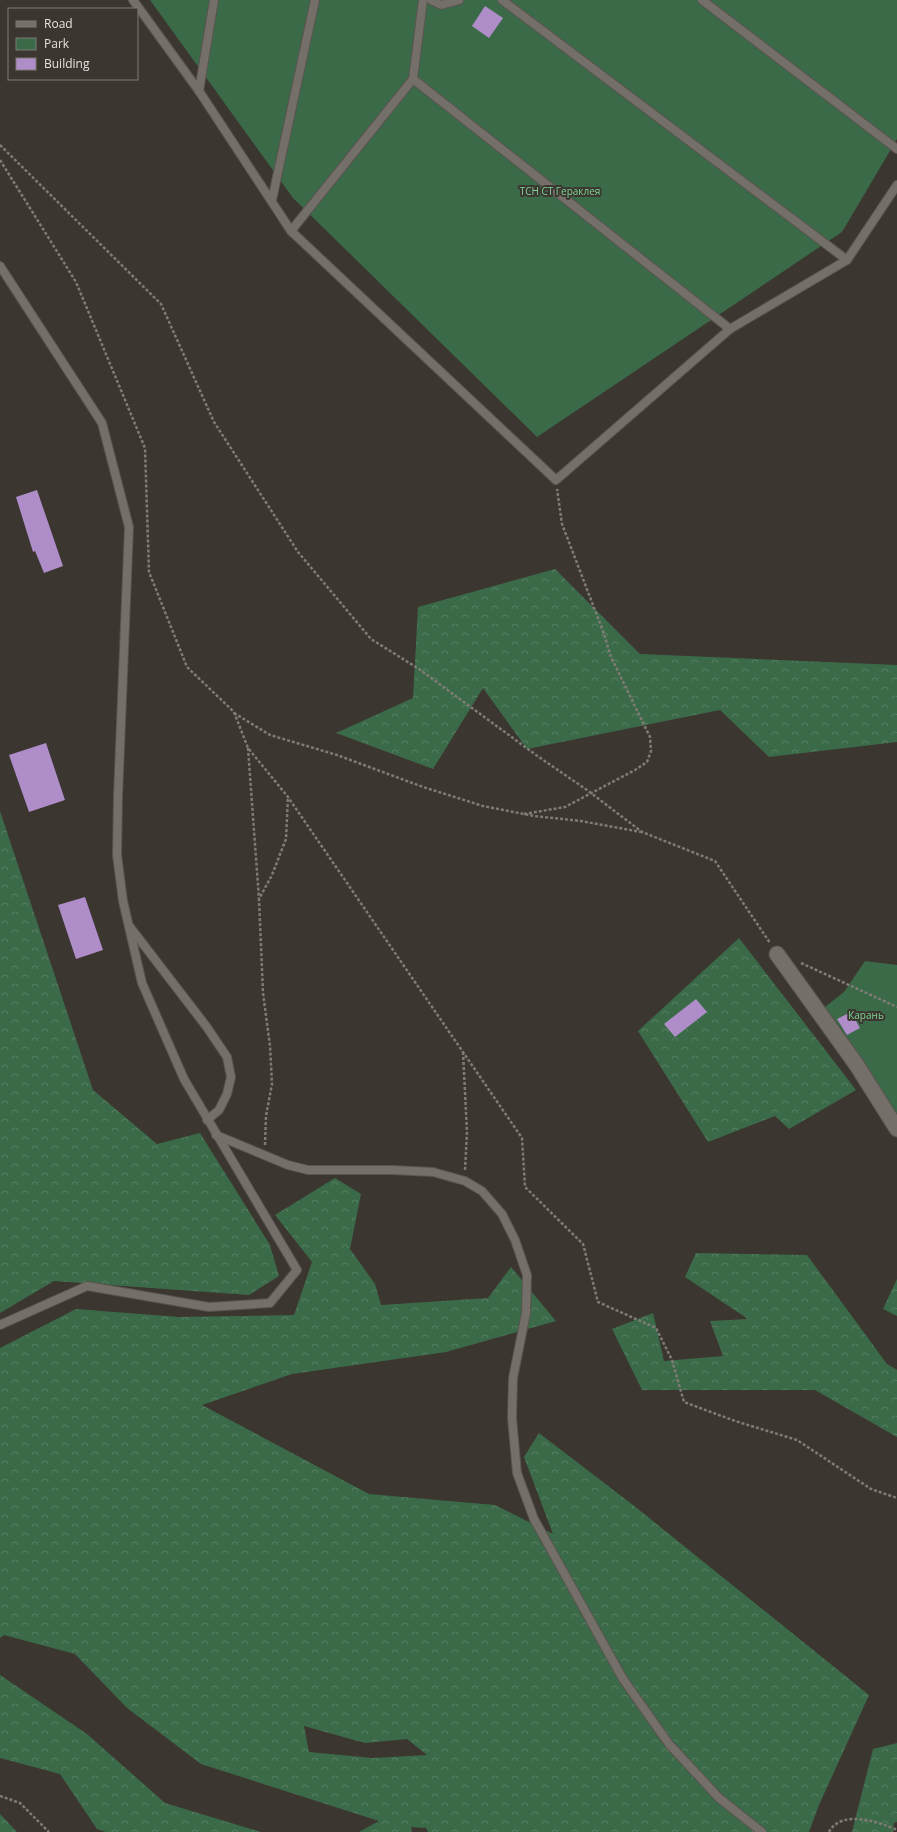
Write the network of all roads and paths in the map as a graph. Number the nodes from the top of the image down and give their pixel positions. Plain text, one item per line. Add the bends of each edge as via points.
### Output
1 (133, 0) edge
2 (214, 0) edge
3 (315, 0) edge
4 (423, 0) edge
5 (431, 0) edge
6 (459, 0) edge
7 (502, 0) edge
8 (702, 0) edge
9 (413, 80) junction
10 (199, 91) junction
11 (0, 145) edge
12 (897, 149) edge
13 (0, 160) edge
14 (897, 185) edge
15 (272, 200) junction
16 (291, 231) junction
17 (847, 260) junction
18 (0, 266) edge
19 (730, 329) junction
20 (556, 480) junction
21 (234, 712) junction
22 (248, 748) junction
23 (288, 797) junction
24 (524, 814) junction
25 (642, 832) junction
26 (259, 899) junction
27 (128, 925) junction
28 (777, 954) junction
29 (897, 1007) edge
30 (463, 1051) junction
31 (207, 1120) junction
32 (897, 1129) edge
33 (216, 1135) junction
34 (265, 1155) junction
35 (465, 1181) junction
36 (0, 1326) edge
37 (897, 1498) edge
38 (0, 1796) edge
39 (897, 1830) edge
40 (49, 1832) edge
41 (762, 1832) edge
42 (829, 1832) edge

1 - 10 lane
2 - 10 lane
3 - 15 lane
4 - 9 lane
5 - 6 lane via 441,5
7 - 17 lane
8 - 12 lane
9 - 16 lane
9 - 19 lane
10 - 15 lane
11 - 25 path via 161,304 218,428 298,552 371,638 419,669
13 - 21 path via 76,282 145,448 149,572 187,667
14 - 17 lane
15 - 16 lane
16 - 20 lane
17 - 19 lane
18 - 27 lane via 102,423 129,526 117,847
19 - 20 lane
20 - 24 path via 562,524 611,657 650,737 651,751 647,762 636,770 566,807
21 - 22 path
21 - 24 path via 270,735 336,755 431,790 483,806
22 - 23 path
22 - 26 path
23 - 26 path via 286,839 272,875
23 - 30 path
24 - 25 path
25 - 28 path via 715,861
26 - 34 path via 263,993 272,1084 266,1116
27 - 31 lane via 142,983 184,1079
27 - 31 lane via 227,1057 231,1077 227,1094 219,1110
28 - 29 path
28 - 32 street via 856,1064
30 - 35 path via 467,1132
30 - 37 path via 522,1138 525,1187 583,1244 598,1302 656,1328 672,1360 684,1402 797,1440 871,1489
31 - 33 lane
33 - 34 lane
33 - 36 lane via 297,1270 270,1303 209,1307 87,1286
34 - 35 lane via 308,1170 433,1172
35 - 41 lane via 482,1191 502,1214 516,1240 527,1275 526,1313 514,1378 512,1418 518,1473 534,1519 623,1679 669,1744 719,1798
38 - 40 path via 20,1803
39 - 42 path via 864,1819 845,1820

